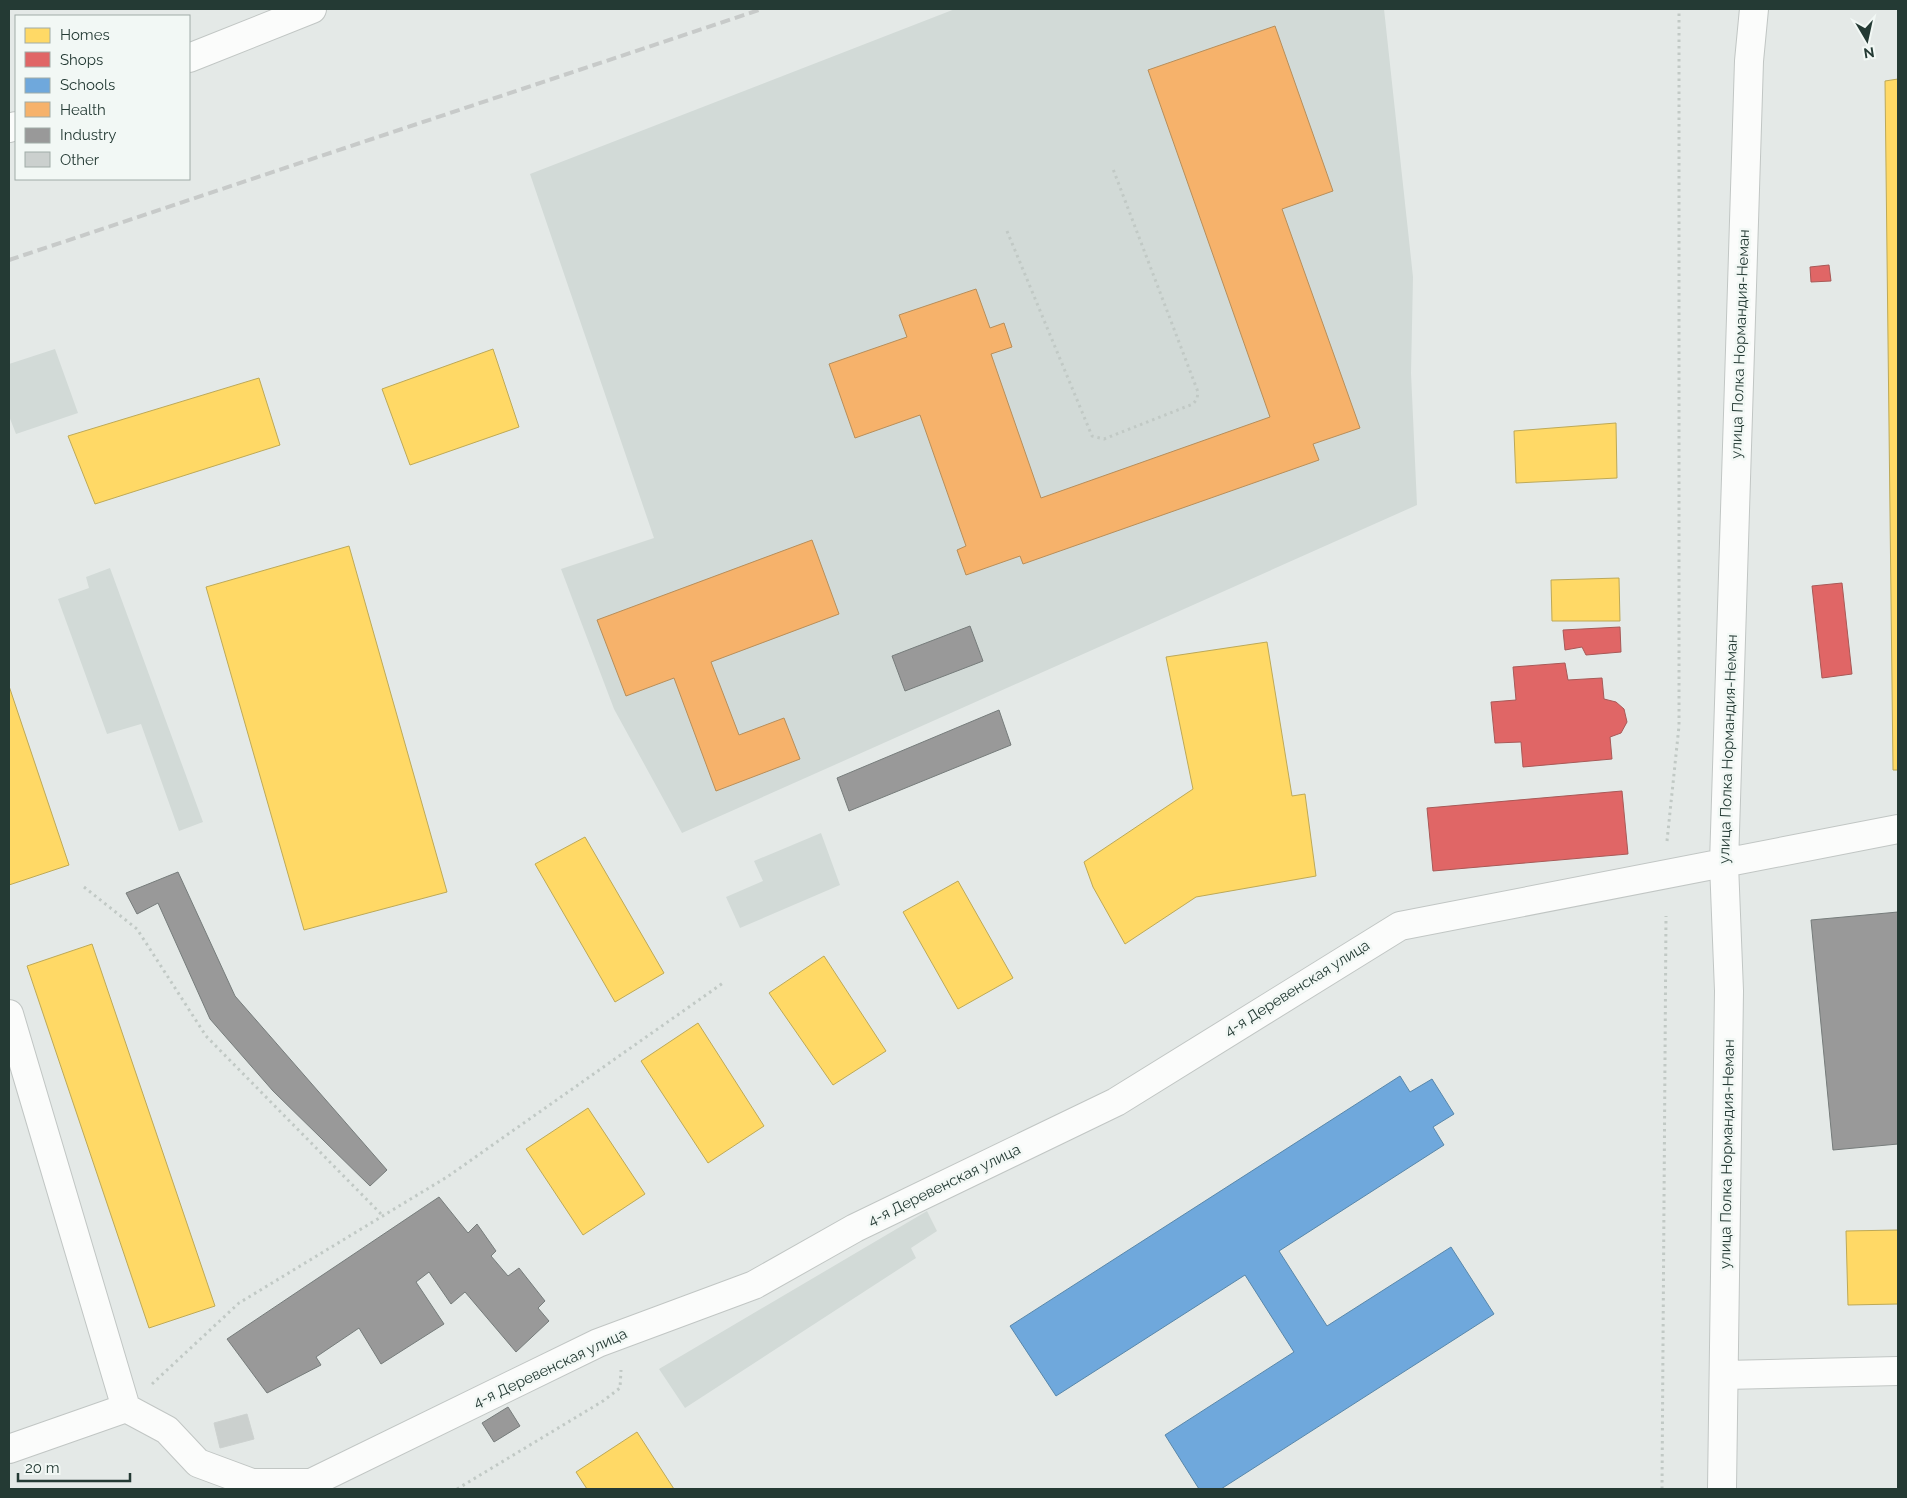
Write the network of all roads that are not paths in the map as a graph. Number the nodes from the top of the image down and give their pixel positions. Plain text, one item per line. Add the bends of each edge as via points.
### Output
1 (312, 9) edge
2 (1754, 9) edge
3 (190, 58) edge
4 (1898, 829) edge
5 (1724, 864) junction
6 (9, 1014) edge
7 (1898, 1371) edge
8 (1724, 1375) junction
9 (126, 1408) junction
10 (9, 1449) edge
11 (1722, 1489) edge

1 - 3 street
2 - 5 street, улица Полка Нормандия-Неман via 1749,71
4 - 5 street, 4-я Деревенская улица
5 - 8 street, улица Полка Нормандия-Неман via 1729,991
5 - 9 street, 4-я Деревенская улица via 1400,926 1116,1102 855,1228 754,1285 598,1343 311,1484 252,1483 198,1463 167,1430
6 - 9 street
7 - 8 street
8 - 11 street, улица Полка Нормандия-Неман
9 - 10 street

